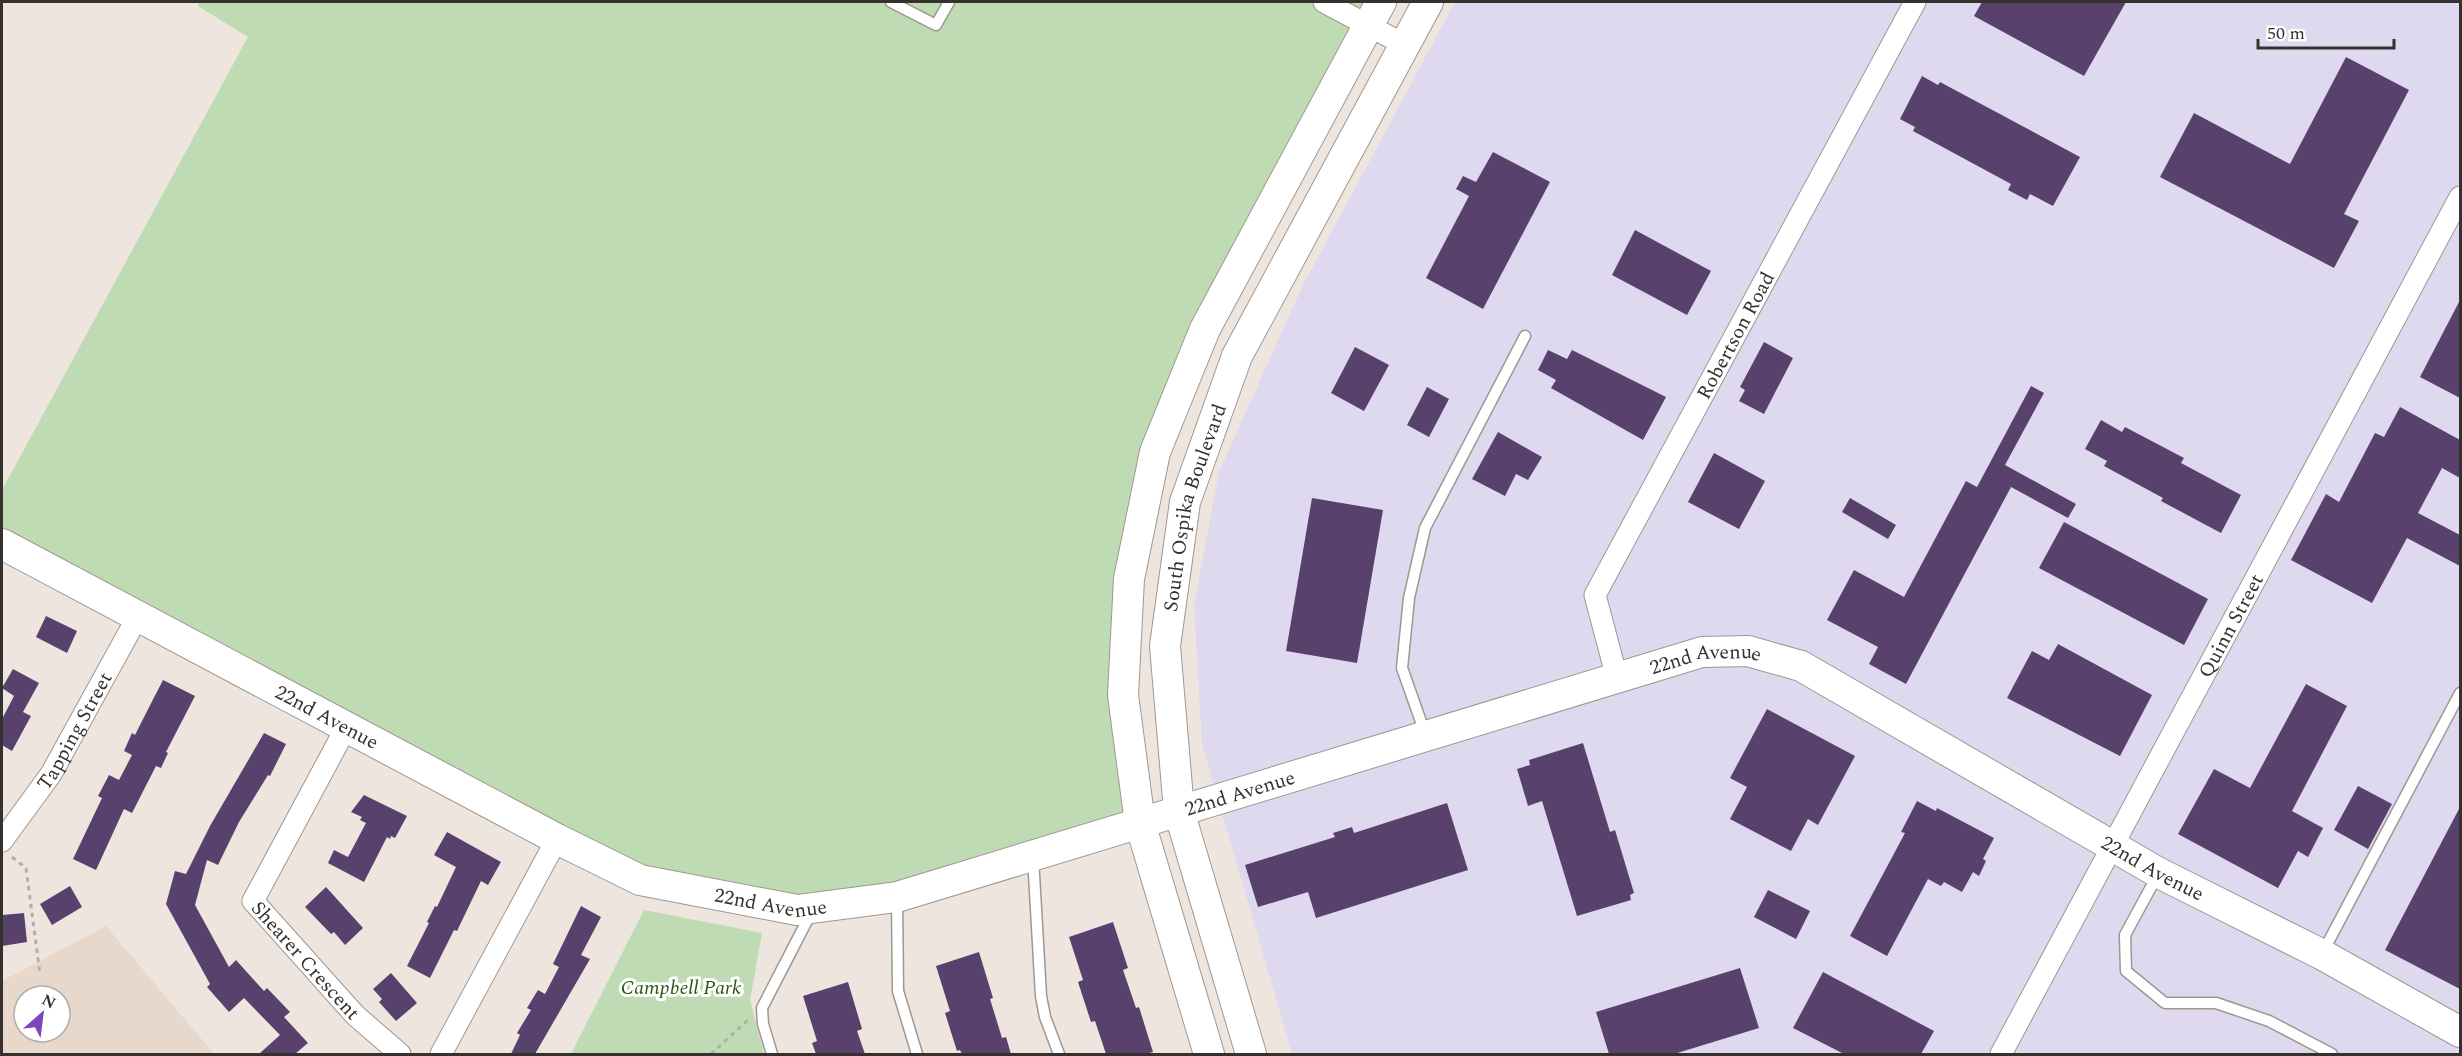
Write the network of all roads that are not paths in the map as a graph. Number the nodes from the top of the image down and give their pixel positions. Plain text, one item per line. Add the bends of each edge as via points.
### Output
1 (891, 2) edge
2 (949, 2) edge
3 (1324, 2) edge
4 (1428, 2) edge
5 (1915, 2) edge
6 (1375, 13) edge
7 (1405, 45) junction
8 (2460, 197) edge
9 (1525, 336) dead end
10 (2, 544) edge
11 (138, 616) junction
12 (1617, 678) junction
13 (2460, 693) edge
14 (348, 726) junction
15 (1427, 736) junction
16 (1179, 811) junction
17 (1140, 823) junction
18 (556, 839) junction
19 (2112, 846) junction
20 (6, 848) edge
21 (1033, 856) junction
22 (2159, 873) junction
23 (897, 897) junction
24 (814, 908) junction
25 (2321, 954) junction
26 (2460, 1032) edge
27 (400, 1054) edge
28 (441, 1054) edge
29 (772, 1054) edge
30 (917, 1054) edge
31 (1059, 1054) edge
32 (1209, 1054) edge
33 (1251, 1054) edge
34 (2001, 1054) edge
35 (2332, 1054) edge

1 - 2 lane via 936,25
3 - 6 street
4 - 7 street, South Ospika Boulevard
5 - 12 street, Robertson Road via 1595,595
6 - 7 street
6 - 17 street via 1205,329 1155,452 1129,579 1123,695
7 - 16 street, South Ospika Boulevard via 1238,356 1185,502 1165,646
8 - 19 street, Quinn Street
9 - 15 lane via 1425,528 1409,598 1402,668
10 - 11 street, 22nd Avenue
11 - 14 street, 22nd Avenue
11 - 20 street, Tapping Street
12 - 15 street, 22nd Avenue
12 - 19 street, 22nd Avenue via 1702,652 1748,651 1801,666
13 - 25 lane
14 - 18 street, 22nd Avenue
14 - 27 street, Shearer Crescent via 254,901 356,1015
15 - 16 street, 22nd Avenue
16 - 17 street, 22nd Avenue
16 - 33 street, South Ospika Boulevard
17 - 21 street, 22nd Avenue
17 - 32 street
18 - 24 street, 22nd Avenue via 640,880 797,910
18 - 28 street
19 - 22 street, 22nd Avenue
19 - 34 street, Quinn Street
21 - 23 street, 22nd Avenue
21 - 31 lane via 1041,996
22 - 25 street, 22nd Avenue
22 - 35 lane via 2125,935 2126,972 2165,1004 2216,1003 2269,1020
23 - 24 street, 22nd Avenue
23 - 30 lane via 898,991
24 - 29 lane via 762,1008 762,1024
25 - 26 street, 22nd Avenue

